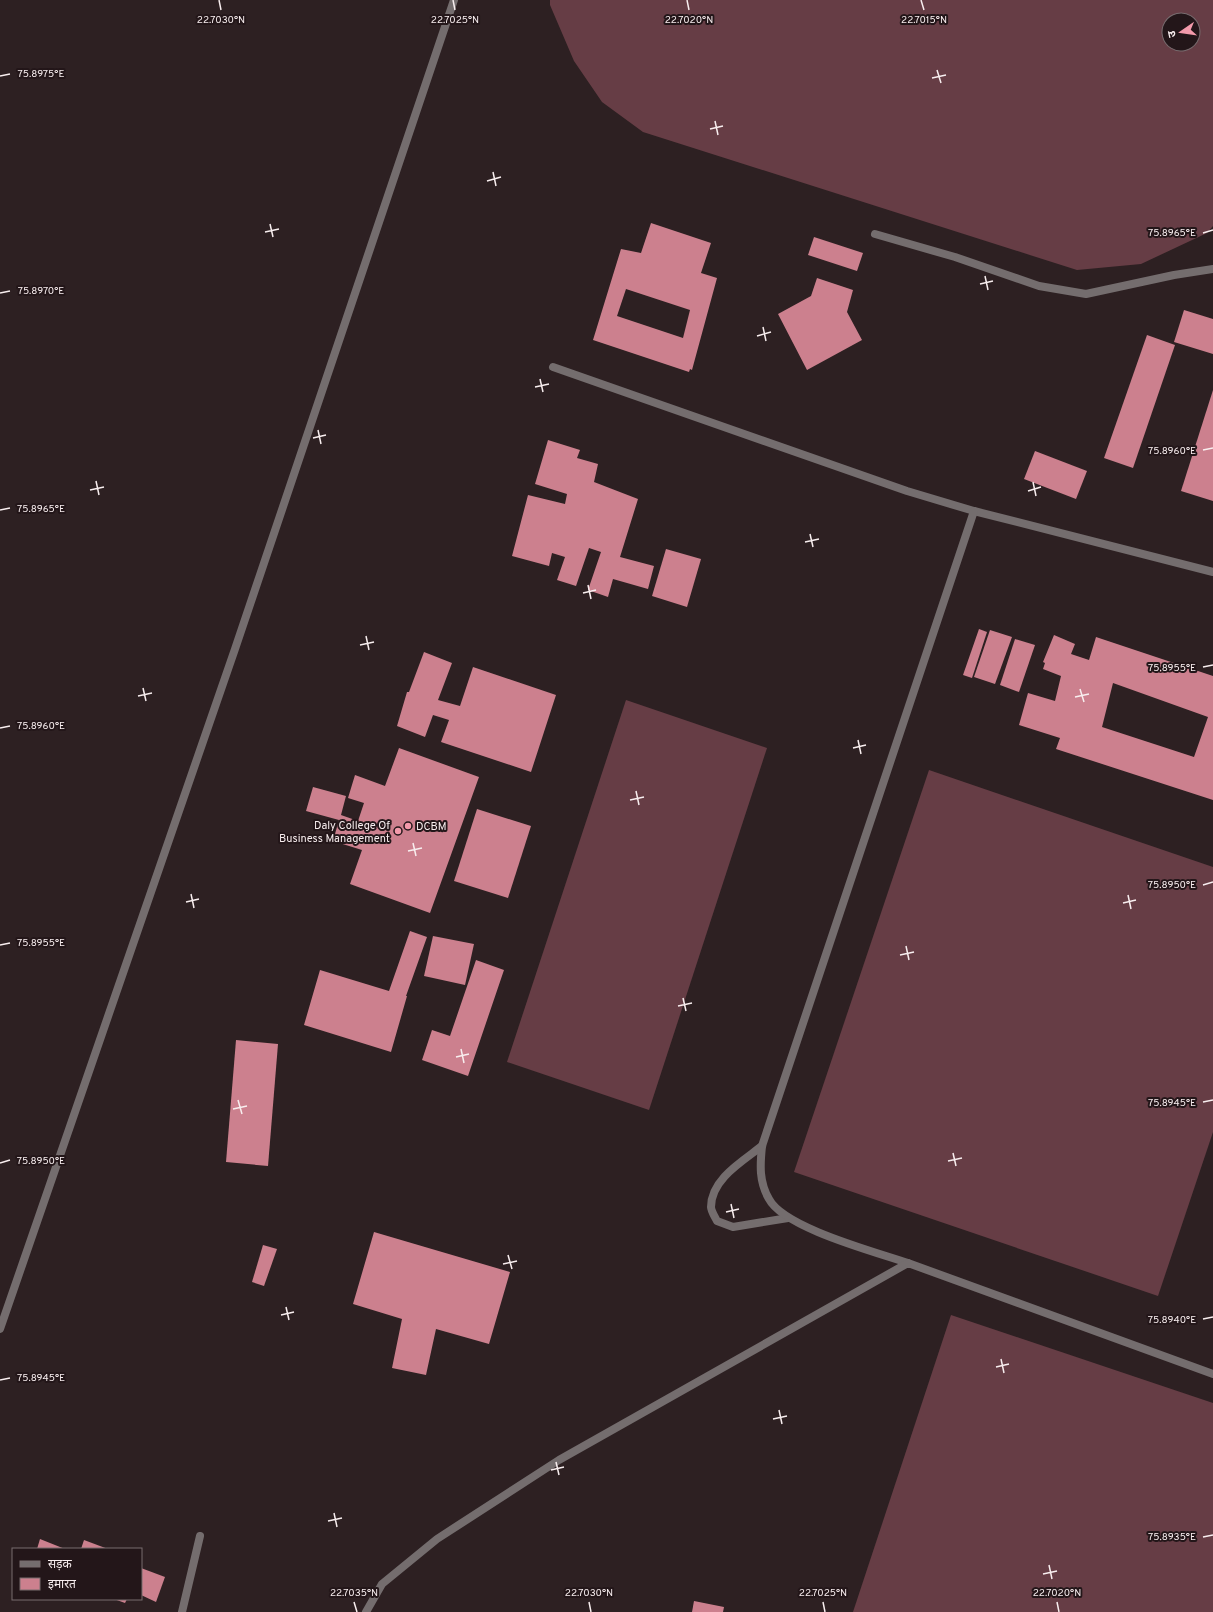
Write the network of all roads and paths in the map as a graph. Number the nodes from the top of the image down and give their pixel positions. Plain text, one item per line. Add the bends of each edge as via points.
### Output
1 (454, 0) edge
2 (875, 234) dead end
3 (1213, 269) edge
4 (553, 367) dead end
5 (974, 511) junction
6 (1213, 572) edge
7 (762, 1146) junction
8 (788, 1218) junction
9 (908, 1263) junction
10 (0, 1329) edge
11 (1213, 1374) edge
12 (200, 1536) dead end
13 (182, 1612) edge
14 (366, 1612) edge

1 - 10 street via 235,649
2 - 3 street via 1039,286 1086,294
4 - 5 street via 907,491
5 - 6 street
5 - 7 street
7 - 8 street via 760,1168 763,1187 769,1200
7 - 8 street via 725,1176 715,1189 711,1208 717,1221 733,1227
8 - 9 street via 802,1226
9 - 11 street
9 - 14 street via 552,1464 437,1539 382,1584
12 - 13 street

